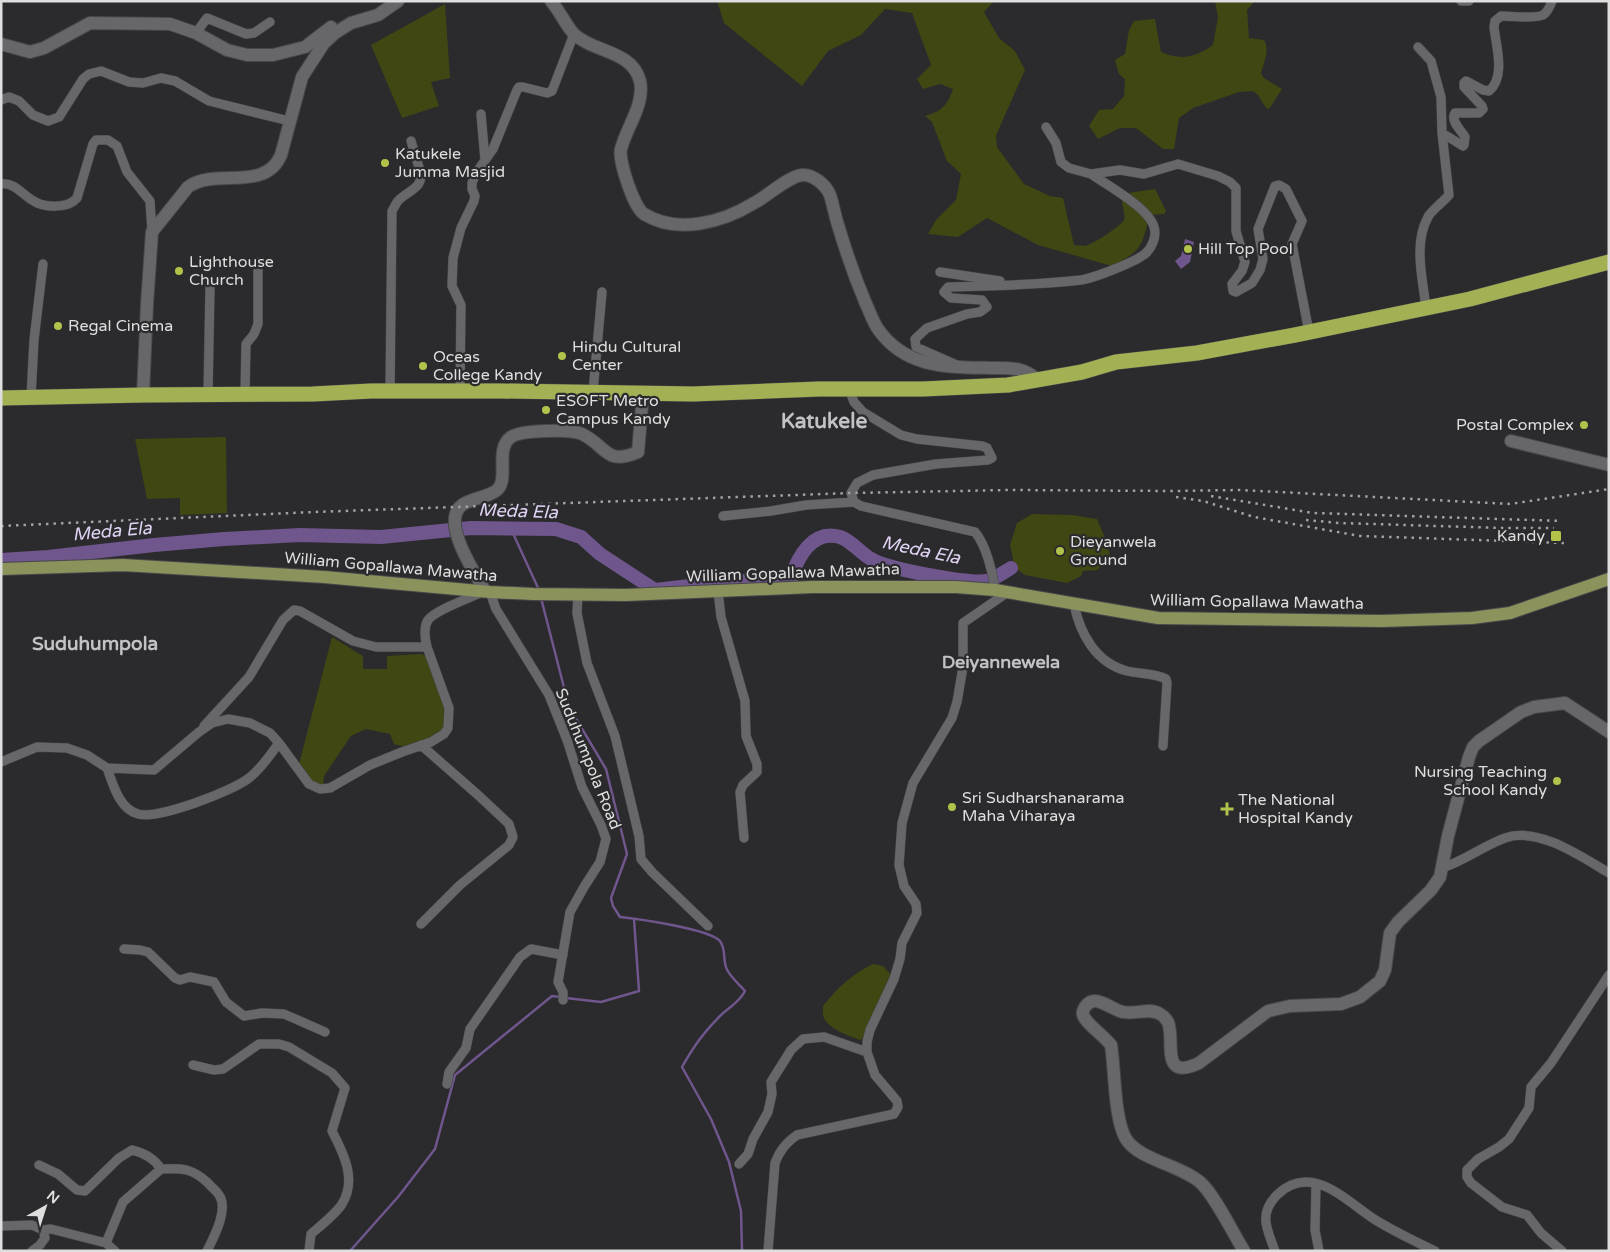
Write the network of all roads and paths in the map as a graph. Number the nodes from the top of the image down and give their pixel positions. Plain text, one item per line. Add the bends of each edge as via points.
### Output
1 (398, 1) edge
2 (551, 1) edge
3 (1460, 1) edge
4 (1469, 1) edge
5 (1552, 1) edge
6 (378, 15) junction
7 (270, 22) dead end
8 (196, 33) junction
9 (574, 34) junction
10 (1, 44) edge
11 (1418, 47) dead end
12 (1, 100) edge
13 (481, 114) dead end
14 (289, 121) junction
15 (1046, 127) dead end
16 (1442, 133) junction
17 (411, 141) dead end
18 (485, 160) junction
19 (1091, 174) junction
20 (1, 184) edge
21 (152, 232) junction
22 (258, 262) dead end
23 (1609, 262) edge
24 (43, 264) dead end
25 (940, 272) dead end
26 (1018, 285) junction
27 (210, 287) dead end
28 (602, 292) dead end
29 (1426, 308) junction
30 (1309, 332) junction
31 (961, 368) junction
32 (1037, 380) junction
33 (849, 389) junction
34 (390, 392) junction
35 (460, 392) junction
36 (593, 392) junction
37 (244, 394) junction
38 (643, 394) junction
39 (143, 395) junction
40 (208, 395) junction
41 (1, 398) edge
42 (31, 398) junction
43 (1510, 441) dead end
44 (1609, 465) edge
45 (854, 502) junction
46 (723, 516) dead end
47 (1, 568) edge
48 (1609, 579) edge
49 (994, 583) junction
50 (487, 591) junction
51 (718, 591) junction
52 (1008, 592) junction
53 (576, 594) junction
54 (1074, 604) junction
55 (427, 647) junction
56 (199, 732) junction
57 (1609, 732) edge
58 (279, 743) junction
59 (421, 746) junction
60 (1163, 746) dead end
61 (1, 762) edge
62 (107, 768) junction
63 (744, 838) dead end
64 (1442, 868) junction
65 (1609, 873) edge
66 (421, 924) dead end
67 (708, 926) dead end
68 (124, 949) dead end
69 (563, 955) junction
70 (1609, 976) edge
71 (563, 997) dead end
72 (325, 1032) dead end
73 (867, 1052) junction
74 (193, 1065) dead end
75 (447, 1084) dead end
76 (739, 1164) dead end
77 (39, 1165) dead end
78 (161, 1169) junction
79 (1316, 1184) junction
80 (2, 1225) edge
81 (43, 1230) junction
82 (106, 1243) junction
83 (1560, 1249) edge
84 (32, 1251) edge
85 (115, 1251) edge
86 (207, 1251) edge
87 (310, 1251) edge
88 (768, 1251) edge
89 (1244, 1251) edge
90 (1275, 1251) edge
91 (1319, 1251) edge
92 (1435, 1251) edge

1 - 6 street
2 - 9 street
3 - 4 street
5 - 16 street via 1543,15 1501,16 1495,21 1499,74 1494,88 1483,90 1466,81 1464,87 1483,109 1479,113 1455,113 1453,116 1465,137 1464,145 1458,145
6 - 8 street via 352,15 337,22 305,47 273,56 227,50
6 - 14 street via 351,23 324,43 302,77
7 - 8 street via 254,33 246,34 207,18
8 - 10 street via 170,24 90,24 30,52
9 - 18 street via 552,91 547,93 519,87 493,149
9 - 31 street via 630,62 639,79 641,96 620,151 629,190 643,214 669,224 696,224 726,218 754,204 787,181 803,175 818,180 829,193 852,270 877,328 902,354 921,362
11 - 16 street via 1431,61 1441,97
12 - 14 street via 10,97 48,121 59,117 83,79 101,71 129,82 143,83 161,78 176,81 209,101
13 - 18 street
14 - 21 street via 282,155 270,171 255,177 195,182
15 - 19 street via 1056,143 1061,162 1069,168
16 - 29 street via 1449,195 1428,215 1421,236
17 - 34 street via 421,179 398,200 392,211
18 - 35 street via 472,183 474,201 452,258 452,286 461,305
19 - 26 street via 1139,207 1152,221 1155,239 1145,254 1084,279
19 - 30 street via 1120,170 1144,174 1178,164 1230,182 1236,188 1236,231 1245,262 1232,284 1236,292 1252,283 1260,270 1263,259 1258,229 1275,186 1286,189 1302,220 1292,244
20 - 21 street via 16,187 38,204 65,206 73,203 96,140 108,140 117,146 127,172 150,201
21 - 39 street
22 - 37 street via 258,324 246,344
23 - 29 highway
24 - 42 street
25 - 26 street
26 - 31 street via 948,288 944,292 950,298 982,300 987,307 927,328 915,339 916,347
27 - 40 street
28 - 36 street
29 - 30 highway
30 - 32 highway via 1224,349 1116,362
31 - 32 street via 1014,368
32 - 33 highway via 957,388
33 - 38 highway
33 - 45 street via 863,412 901,435 916,440 982,446 987,448 992,458 873,475 857,483 851,493
34 - 35 highway
34 - 37 highway
35 - 36 highway
36 - 38 highway
37 - 40 highway
38 - 50 street via 638,452 619,458 580,433 563,432 534,431 511,437 503,447 500,485 496,492 468,501 460,507 455,521 456,536
39 - 40 highway
39 - 42 highway
41 - 42 highway
43 - 44 street
45 - 46 street
45 - 49 street via 975,532 980,538
47 - 50 main road, William Gopallawa Mawatha via 123,565 324,576
48 - 54 main road, William Gopallawa Mawatha via 1510,613 1413,621 1166,618
49 - 51 main road, William Gopallawa Mawatha
49 - 52 main road, William Gopallawa Mawatha
50 - 53 main road, William Gopallawa Mawatha
50 - 55 street via 445,608 429,619 425,628
50 - 69 street, Suduhumpola Road via 549,695 582,787 606,839 600,862 570,912
51 - 53 main road, William Gopallawa Mawatha
51 - 63 street via 721,617 745,701 746,736 757,764 757,772 740,792
52 - 54 main road, William Gopallawa Mawatha
52 - 73 street via 964,623 963,667 952,718 913,783 902,824 899,865 904,886 916,904 917,913 902,943 894,980 870,1030
53 - 67 street via 587,663 616,736 642,859
54 - 60 street via 1080,628 1100,657 1116,667 1166,679
55 - 56 street via 376,647 353,641 300,610 294,610 283,620 249,677
55 - 59 street via 449,708 448,728 444,734
56 - 58 street via 212,723 228,720 250,722 270,732
56 - 62 street via 154,770
57 - 64 street via 1565,703 1521,712 1473,747
58 - 59 street via 309,784 320,789 330,788 370,765
58 - 62 street via 248,779 169,812 152,815 136,814 125,805 115,791
59 - 66 street via 509,824 513,836 509,845 460,885
61 - 62 street via 37,747 67,748 87,755
64 - 65 street via 1515,836 1559,845
64 - 89 street via 1436,884 1390,933 1383,976 1373,988 1351,1002 1290,1006 1268,1011 1190,1067 1174,1064 1171,1059 1170,1026 1161,1014 1151,1011 1124,1013 1096,1000 1085,1007 1084,1018 1111,1045 1119,1121 1126,1138 1135,1149 1189,1174 1202,1184
68 - 72 street via 148,952 180,980 190,977 214,982 226,1002 244,1016 284,1014
69 - 71 street, Suduhumpola Road via 558,982
69 - 75 street via 531,950 520,957 470,1029 466,1048 449,1072
70 - 83 street via 1551,1063 1531,1087 1529,1108 1509,1139 1467,1170 1471,1183 1502,1207 1527,1216
73 - 76 street via 824,1037 803,1038 791,1050 771,1082 768,1112 748,1154
73 - 88 street via 876,1075 894,1095 898,1108 894,1114 797,1134 787,1142 775,1163
74 - 87 street via 223,1069 259,1044 280,1044 332,1074 345,1088 332,1131 346,1159 350,1184 342,1205 311,1234
77 - 78 street via 58,1174 77,1190 85,1191 119,1158 132,1150 156,1161
78 - 82 street via 123,1202
78 - 86 street via 182,1168 199,1175 220,1195 221,1217
79 - 90 street via 1297,1183 1270,1202 1266,1228
79 - 91 street
79 - 92 street via 1327,1186 1374,1219
80 - 81 street via 32,1225
81 - 82 street via 51,1229
81 - 84 street via 45,1238
82 - 85 street

